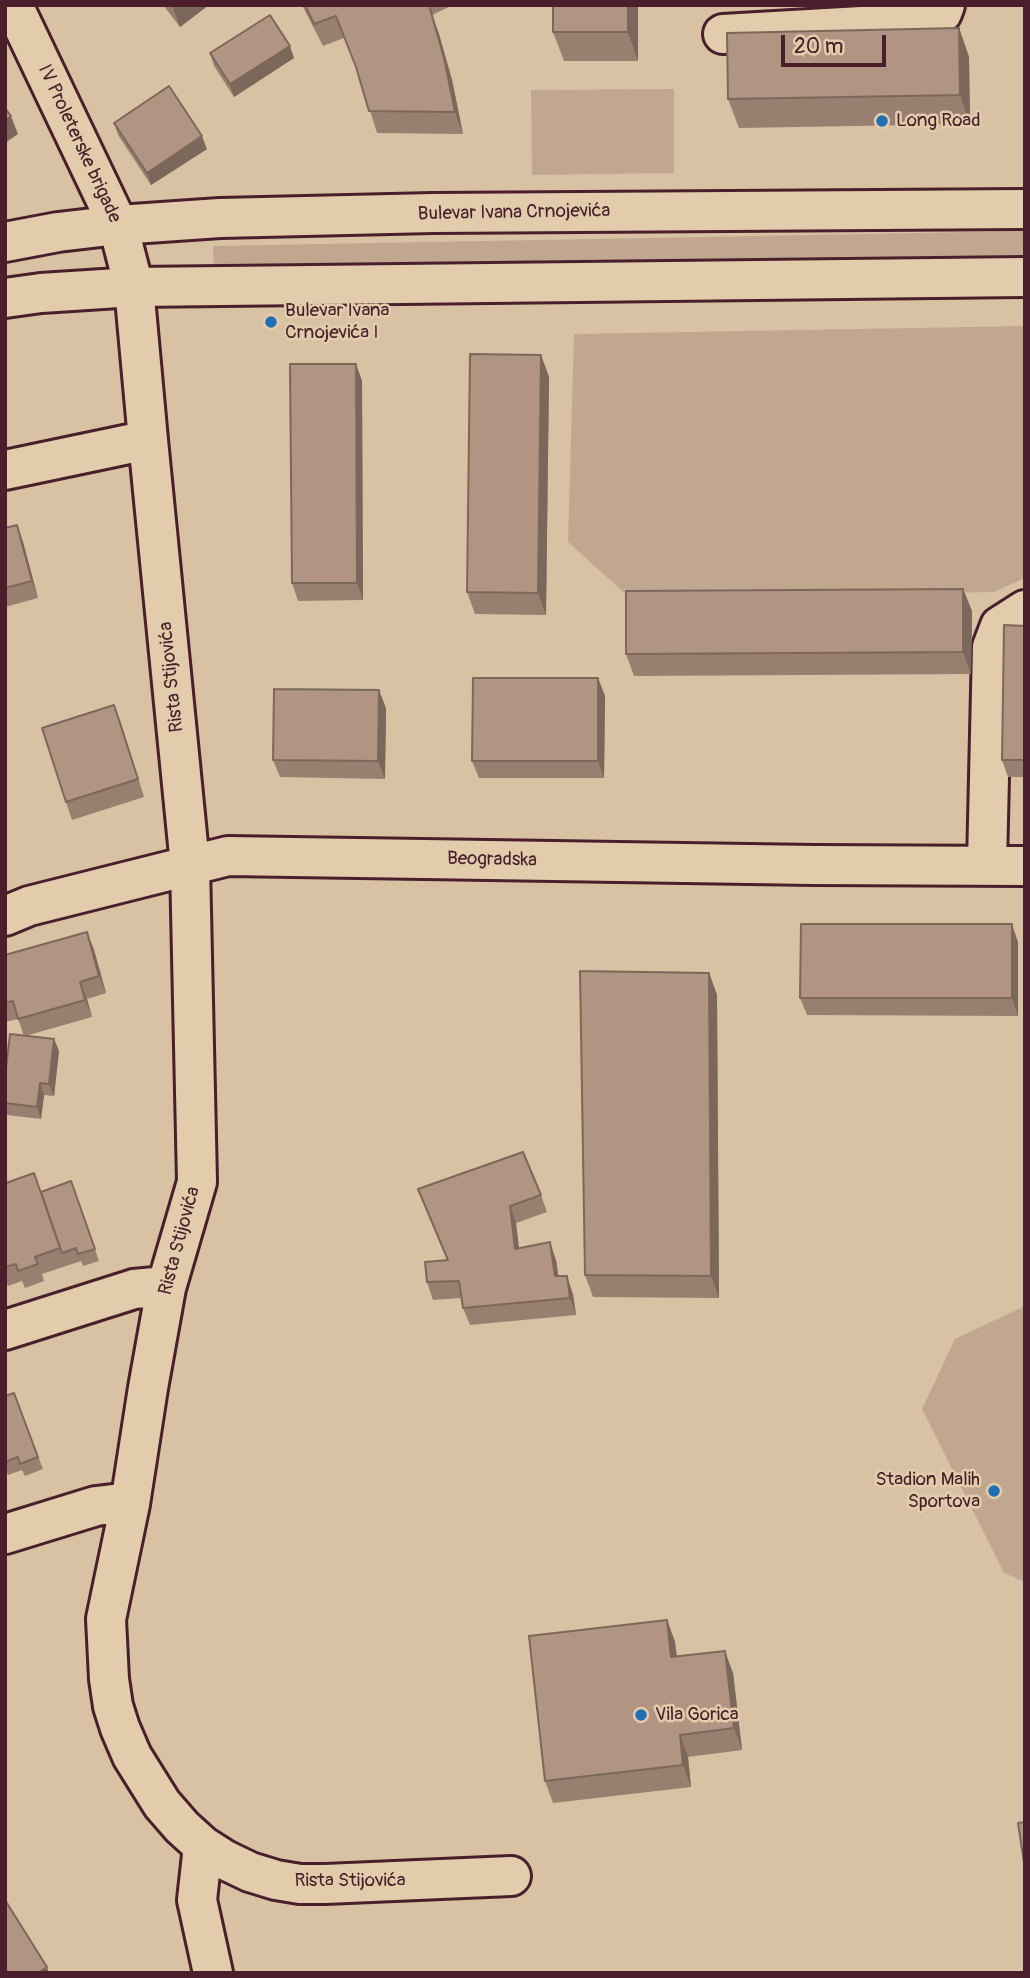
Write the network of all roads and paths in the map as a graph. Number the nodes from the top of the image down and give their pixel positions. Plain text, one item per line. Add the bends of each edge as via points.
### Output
1 (12, 5) edge
2 (944, 5) edge
3 (5, 9) edge
4 (723, 34) dead end
5 (1025, 209) edge
6 (118, 225) junction
7 (5, 242) edge
8 (1025, 277) edge
9 (134, 287) junction
10 (5, 298) edge
11 (148, 440) junction
12 (5, 470) edge
13 (1025, 610) edge
14 (987, 864) junction
15 (190, 866) junction
16 (1025, 866) edge
17 (5, 916) edge
18 (166, 1288) junction
19 (5, 1331) edge
20 (130, 1504) junction
21 (5, 1534) edge
22 (203, 1846) junction
23 (511, 1876) dead end
24 (213, 1973) edge

1 - 3 street, IV Proleterske brigade
1 - 6 street, IV Proleterske brigade
2 - 4 street via 931,22
5 - 6 street, Bulevar Ivana Crnojevića via 433,213
6 - 7 street, Bulevar Ivana Crnojevića
6 - 9 street, IV Proleterske brigade
8 - 9 street
9 - 10 street
9 - 11 street, Rista Stijovića
11 - 12 street
11 - 15 street, Rista Stijovića
13 - 14 street via 1000,626 992,647
14 - 15 street, Beogradska via 228,856
14 - 16 street, Beogradska
15 - 17 street, Beogradska
15 - 18 street, Rista Stijovića via 197,1182
18 - 19 street via 134,1289
18 - 20 street, Rista Stijovića
20 - 21 street via 88,1508
20 - 22 street, Rista Stijovića via 106,1619 113,1706 144,1778 181,1826
22 - 23 street, Rista Stijovića via 250,1872 300,1884
22 - 24 street via 197,1900

